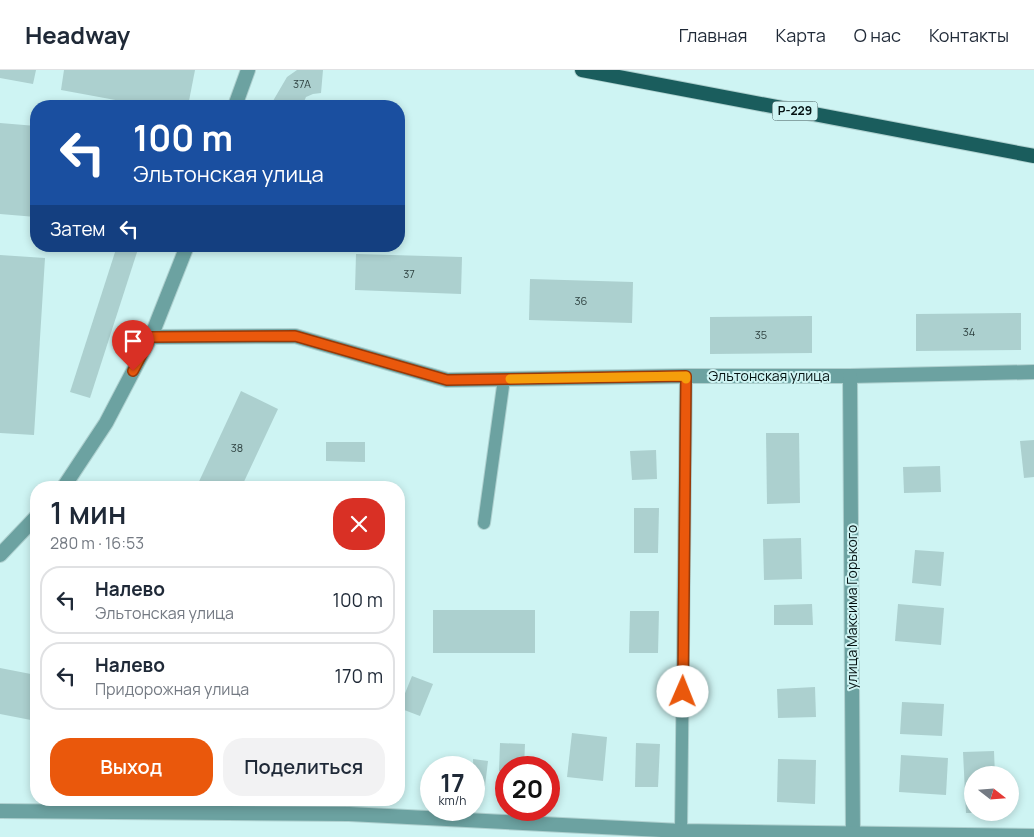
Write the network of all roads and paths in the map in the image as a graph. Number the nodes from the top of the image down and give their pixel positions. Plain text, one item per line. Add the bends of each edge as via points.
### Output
1 (248, 70) edge
2 (582, 70) edge
3 (237, 100) edge
4 (1034, 156) edge
5 (186, 252) edge
6 (151, 337) junction
7 (1034, 372) edge
8 (686, 376) junction
9 (850, 376) junction
10 (504, 379) junction
11 (68, 481) edge
12 (30, 522) edge
13 (484, 523) dead end
14 (0, 555) edge
15 (0, 811) edge
16 (681, 830) junction
17 (853, 835) edge
18 (1034, 836) edge

1 - 3 street
2 - 4 main road, Р-229
5 - 6 street
6 - 10 street, Эльтонская улица via 295,336 447,380
6 - 11 street via 106,423
7 - 9 street, Эльтонская улица
8 - 9 street, Эльтонская улица
8 - 10 street, Эльтонская улица
8 - 16 lane
9 - 17 street, улица Максима Горького
10 - 13 lane
12 - 14 street
15 - 16 street via 348,814
16 - 17 street
17 - 18 street

